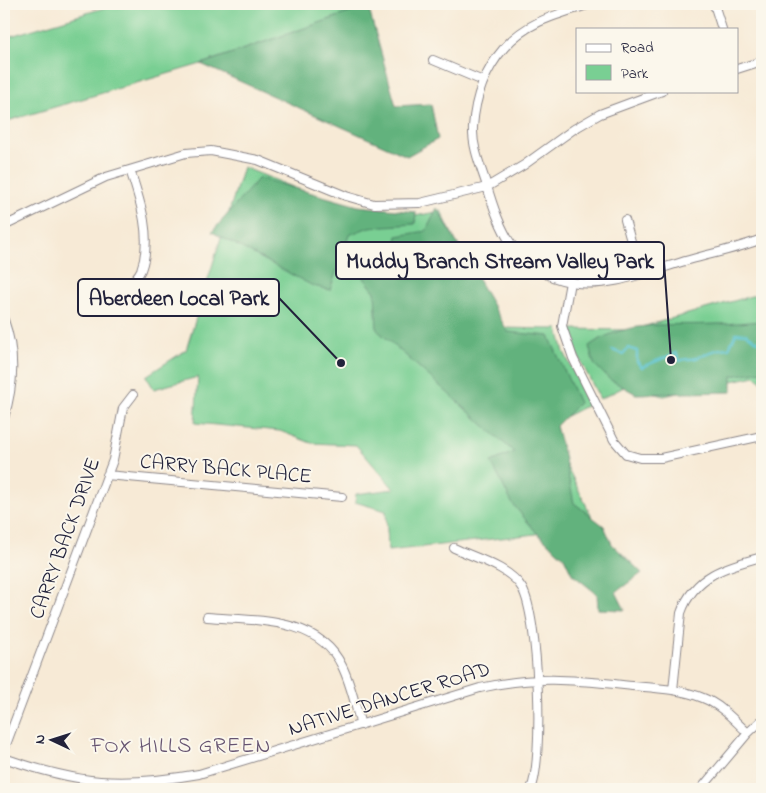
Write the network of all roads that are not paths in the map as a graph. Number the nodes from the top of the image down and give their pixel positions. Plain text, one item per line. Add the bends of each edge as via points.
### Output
1 (591, 4) edge
2 (714, 4) edge
3 (722, 28) edge
4 (433, 60) dead end
5 (762, 61) edge
6 (738, 69) edge
7 (483, 81) junction
8 (659, 92) edge
9 (130, 170) junction
10 (487, 187) junction
11 (625, 220) dead end
12 (4, 226) edge
13 (762, 239) edge
14 (640, 273) junction
15 (570, 282) junction
16 (126, 287) dead end
17 (4, 320) edge
18 (133, 395) dead end
19 (4, 418) edge
20 (762, 436) edge
21 (108, 475) junction
22 (342, 496) dead end
23 (454, 548) dead end
24 (762, 557) edge
25 (207, 617) dead end
26 (536, 679) junction
27 (673, 690) junction
28 (762, 720) edge
29 (360, 724) junction
30 (748, 733) junction
31 (4, 750) edge
32 (4, 758) edge
33 (153, 786) edge
34 (531, 789) edge
35 (701, 789) edge

1 - 7 street via 534,23 521,32 503,49
2 - 3 street
4 - 7 street
5 - 6 street
7 - 10 street via 476,102 473,129
8 - 10 street via 600,114
9 - 10 street via 186,153 212,151 258,160 374,204 420,203
9 - 12 street via 80,188
9 - 16 street via 142,203 145,245 141,269
10 - 15 street via 498,222 513,249 535,268
11 - 14 street
13 - 14 street
14 - 15 street via 602,283
15 - 20 street via 562,326 573,358 614,440 626,454 661,458
17 - 19 street via 10,337 13,365 12,386
18 - 21 street, CARRY BACK DRIVE via 123,408
21 - 22 street, CARRY BACK PLACE
21 - 31 street, CARRY BACK DRIVE
23 - 26 street via 507,573 522,588 530,612
24 - 27 street via 729,566 706,578 685,602
25 - 29 street via 289,624 313,634 341,663
26 - 27 street, NATIVE DANCER ROAD
26 - 29 street, NATIVE DANCER ROAD via 480,688
26 - 34 street via 538,752
27 - 30 street, NATIVE DANCER ROAD via 709,701
28 - 30 street
29 - 33 street, NATIVE DANCER ROAD
30 - 35 street
32 - 33 street, NATIVE DANCER ROAD via 74,779

